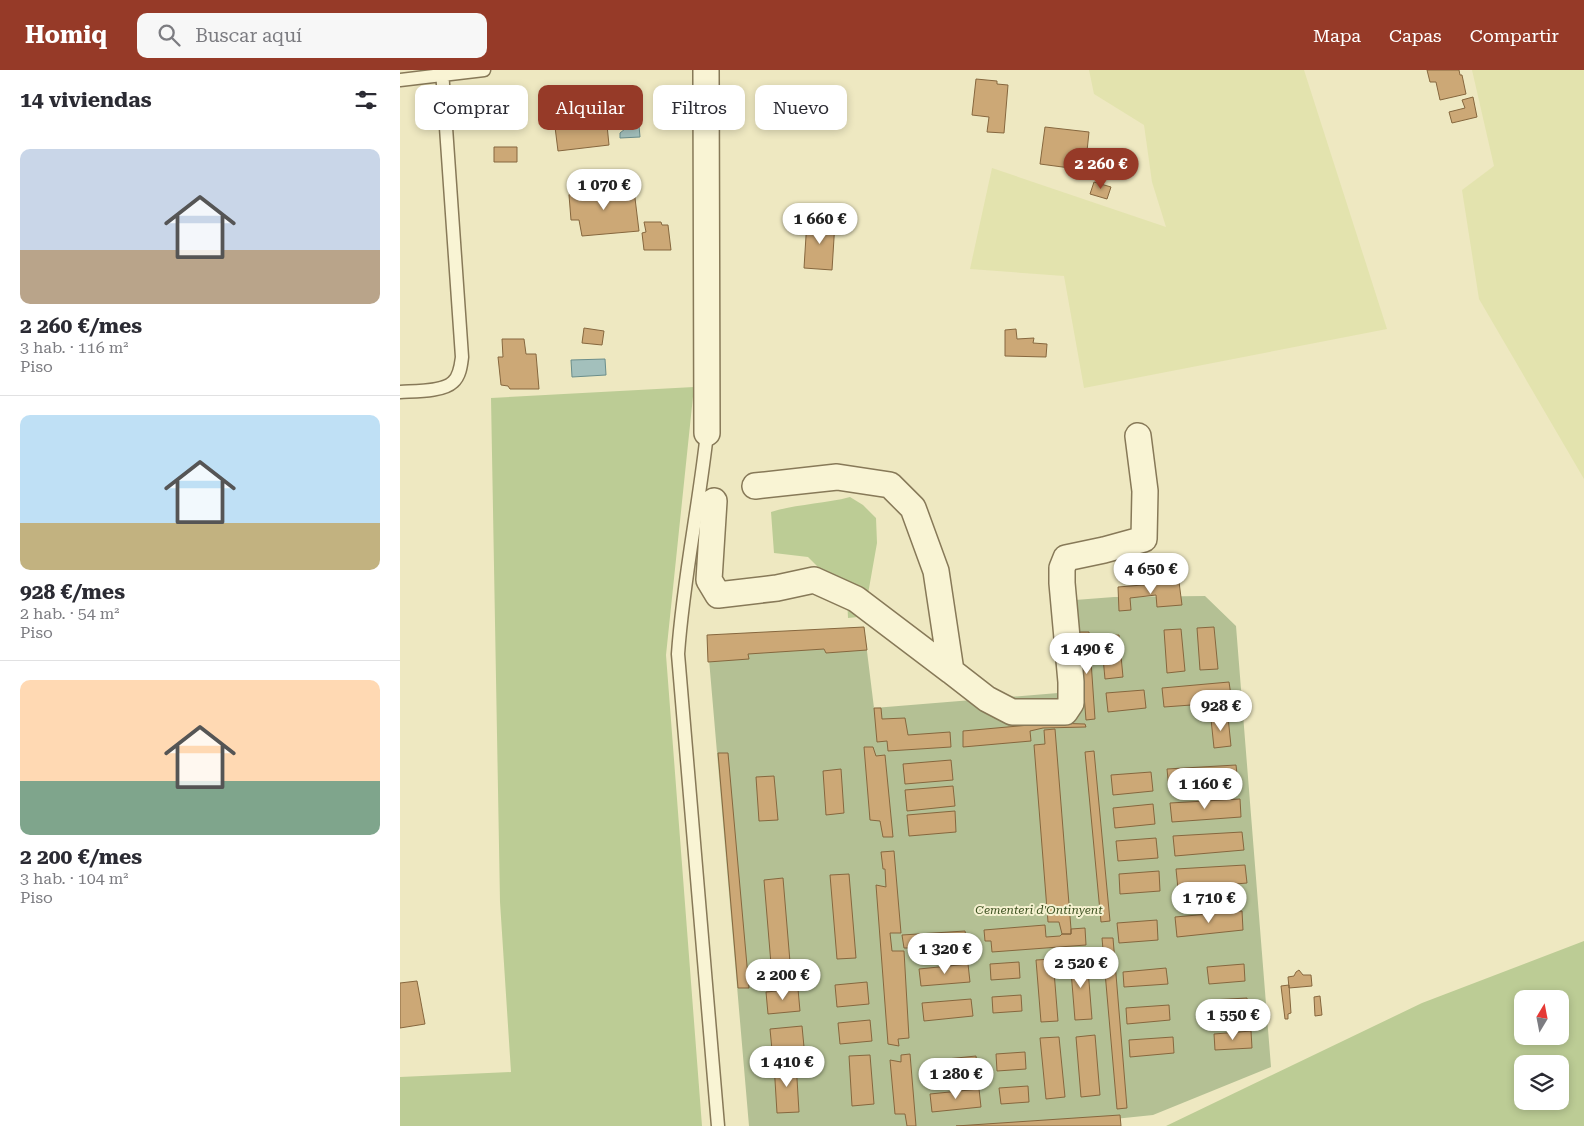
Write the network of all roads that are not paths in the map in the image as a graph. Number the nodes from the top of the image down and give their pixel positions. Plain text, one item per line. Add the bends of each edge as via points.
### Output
1 (484, 70) edge
2 (706, 70) edge
3 (442, 72) edge
4 (400, 80) edge
5 (400, 392) edge
6 (707, 433) joint
7 (1138, 436) dead end
8 (755, 486) dead end
9 (714, 501) dead end
10 (951, 671) junction
11 (718, 1126) edge

1 - 3 lane
2 - 6 street
3 - 4 lane
3 - 5 lane via 462,357 454,382 445,387
6 - 11 lane via 681,608 678,654
7 - 10 street via 1145,492 1144,539 1066,558 1062,568 1071,682 1071,703 1065,712 1012,712 987,699
8 - 10 street via 837,477 890,485 913,508 936,572
9 - 10 street via 709,580 718,595 814,580 856,598

